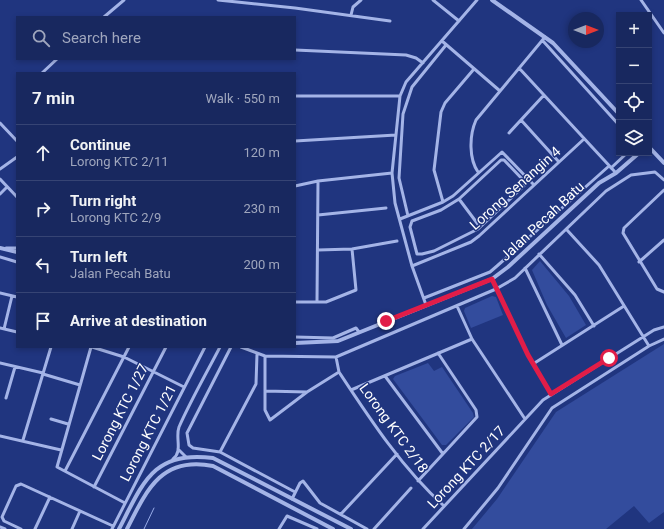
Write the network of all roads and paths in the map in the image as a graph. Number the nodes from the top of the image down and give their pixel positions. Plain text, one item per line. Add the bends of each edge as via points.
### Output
1 (124, 0) edge
2 (218, 0) edge
3 (272, 0) edge
4 (361, 0) edge
5 (433, 0) edge
6 (477, 0) edge
7 (492, 0) edge
8 (641, 0) edge
9 (272, 6) junction
10 (351, 15) junction
11 (105, 16) edge
12 (390, 21) dead end
13 (458, 21) junction
14 (664, 33) edge
15 (545, 37) junction
16 (442, 41) junction
17 (542, 42) junction
18 (446, 45) junction
19 (296, 50) edge
20 (56, 60) edge
21 (424, 63) junction
22 (519, 68) junction
23 (474, 69) junction
24 (43, 72) edge
25 (500, 91) junction
26 (544, 95) junction
27 (296, 96) edge
28 (400, 96) junction
29 (616, 111) edge
30 (521, 120) junction
31 (616, 122) edge
32 (0, 123) edge
33 (509, 133) dead end
34 (396, 135) junction
35 (584, 139) junction
36 (16, 140) edge
37 (296, 141) edge
38 (652, 150) edge
39 (623, 156) edge
40 (636, 156) edge
41 (16, 158) edge
42 (559, 162) junction
43 (664, 163) edge
44 (486, 166) junction
45 (610, 167) junction
46 (0, 169) edge
47 (490, 170) junction
48 (478, 172) junction
49 (392, 173) junction
50 (616, 173) junction
51 (0, 178) edge
52 (664, 180) edge
53 (318, 181) junction
54 (534, 185) junction
55 (296, 186) edge
56 (7, 187) junction
57 (664, 190) edge
58 (0, 194) edge
59 (16, 196) edge
60 (514, 196) junction
61 (459, 199) junction
62 (518, 200) junction
63 (443, 202) junction
64 (386, 208) dead end
65 (421, 211) junction
66 (318, 216) junction
67 (408, 216) junction
68 (424, 217) junction
69 (400, 220) junction
70 (480, 227) junction
71 (567, 230) junction
72 (664, 240) edge
73 (397, 241) dead end
74 (0, 248) edge
75 (16, 248) edge
76 (352, 249) junction
77 (318, 250) junction
78 (434, 251) junction
79 (16, 252) edge
80 (539, 254) junction
81 (436, 256) junction
82 (0, 257) edge
83 (16, 262) edge
84 (639, 262) junction
85 (412, 266) junction
86 (525, 268) junction
87 (492, 279) junction
88 (496, 289) junction
89 (664, 292) edge
90 (0, 293) edge
91 (12, 296) junction
92 (16, 297) edge
93 (424, 298) junction
94 (296, 302) edge
95 (317, 302) junction
96 (426, 305) junction
97 (457, 306) junction
98 (624, 306) junction
99 (594, 326) junction
100 (664, 327) edge
101 (2, 329) edge
102 (16, 332) edge
103 (359, 332) junction
104 (296, 337) edge
105 (644, 337) junction
106 (472, 339) junction
107 (664, 339) edge
108 (296, 343) edge
109 (562, 345) junction
110 (649, 346) junction
111 (51, 348) edge
112 (92, 348) edge
113 (95, 348) edge
114 (128, 348) edge
115 (166, 348) edge
116 (204, 348) edge
117 (219, 348) edge
118 (230, 348) edge
119 (243, 348) edge
120 (438, 353) junction
121 (257, 354) junction
122 (265, 356) junction
123 (124, 357) junction
124 (336, 357) junction
125 (0, 363) edge
126 (533, 364) junction
127 (15, 366) junction
128 (154, 372) junction
129 (339, 372) junction
130 (43, 374) junction
131 (385, 376) junction
132 (80, 385) junction
133 (184, 387) junction
134 (351, 390) junction
135 (264, 391) junction
136 (307, 392) junction
137 (551, 394) junction
138 (6, 398) dead end
139 (51, 419) dead end
140 (525, 419) junction
141 (68, 424) junction
142 (0, 436) edge
143 (23, 440) junction
144 (61, 450) junction
145 (178, 450) junction
146 (220, 452) junction
147 (397, 454) junction
148 (443, 454) junction
149 (186, 456) junction
150 (172, 460) junction
151 (65, 471) junction
152 (418, 481) junction
153 (94, 487) junction
154 (411, 488) dead end
155 (295, 492) junction
156 (50, 497) junction
157 (292, 499) junction
158 (125, 503) junction
159 (444, 506) junction
160 (80, 511) junction
161 (341, 514) junction
162 (0, 527) edge
163 (112, 527) edge
164 (5, 529) edge
165 (21, 529) edge
166 (35, 529) edge
167 (72, 529) edge
168 (120, 529) edge
169 (127, 529) edge
170 (279, 529) edge
171 (315, 529) edge
172 (333, 529) edge
173 (351, 529) edge
174 (367, 529) edge
175 (374, 529) edge
176 (423, 529) edge
177 (464, 529) edge

1 - 11 street
2 - 9 street
3 - 9 street
4 - 10 street via 353,7
5 - 13 street
6 - 13 street
7 - 15 street
8 - 14 street
9 - 10 street
10 - 12 street
13 - 16 street
15 - 17 street
15 - 29 street
16 - 18 street
16 - 21 street
17 - 22 street
17 - 31 street
18 - 23 street
18 - 67 street via 412,87 403,114 399,178
19 - 21 street via 406,55
20 - 24 street
21 - 28 street via 406,82
22 - 25 street
22 - 26 street
23 - 25 street
23 - 63 street via 440,112 434,170
25 - 48 street via 476,120 473,128 471,152 473,165
26 - 30 street
26 - 35 street
27 - 28 street
28 - 34 street
30 - 33 street
30 - 42 street
32 - 36 street
34 - 37 street
34 - 49 street
35 - 42 street, Lorong Senangin 4
35 - 45 street
38 - 43 street
39 - 45 street
40 - 50 street, Jalan Pecah Batu
41 - 46 street
42 - 54 street, Lorong Senangin 4
44 - 47 street
44 - 48 street
44 - 54 street via 502,152
45 - 50 street
45 - 93 street via 490,272
47 - 60 street via 503,159 516,172 525,184
47 - 61 street
48 - 63 street
49 - 53 street
49 - 69 street via 395,203
50 - 87 street, Jalan Pecah Batu via 599,183
51 - 56 street
52 - 71 street via 655,172 626,177 606,191
53 - 55 street
53 - 66 street
54 - 62 street, Lorong Senangin 4
56 - 58 street
56 - 59 street
57 - 84 street via 624,228 624,238
60 - 62 street
60 - 70 street
61 - 68 street
61 - 70 street
62 - 81 street, Lorong Senangin 4 via 479,236
63 - 65 street
64 - 66 street
65 - 67 street
65 - 68 street
66 - 77 street
67 - 69 street
68 - 78 street via 410,224 414,246 420,254
69 - 85 street
70 - 78 street
71 - 80 street
71 - 98 street via 599,265
72 - 84 street
73 - 76 street
74 - 75 street
74 - 79 street
76 - 77 street
76 - 95 street via 356,290 326,302
77 - 95 street
78 - 81 street
80 - 86 street
80 - 99 street via 575,295
81 - 85 street, Lorong Senangin 4
82 - 83 street
84 - 89 street via 657,289
85 - 93 street
86 - 88 street via 515,278
86 - 109 street
87 - 88 street
87 - 96 street, Jalan Pecah Batu
88 - 97 street
88 - 126 street
90 - 91 street
91 - 92 street
91 - 101 street
93 - 96 street
94 - 95 street
96 - 103 street, Jalan Pecah Batu
97 - 106 street
97 - 124 street
98 - 99 street
98 - 105 street
99 - 109 street
100 - 105 street, Lorong KTC 2/17
101 - 102 street
103 - 104 street via 356,328 333,338
103 - 108 street, Jalan Pecah Batu via 331,342
105 - 110 street
105 - 137 street, Lorong KTC 2/17
106 - 120 street
106 - 140 street
107 - 110 street
109 - 126 street
110 - 177 street via 552,408 498,488
111 - 130 street
112 - 132 street
113 - 123 street
114 - 123 street
115 - 128 street, Lorong KTC 1/27
116 - 133 street, Lorong KTC 1/21
117 - 145 street via 178,429
118 - 146 street via 187,433 189,445 193,448
119 - 121 street
120 - 131 street
120 - 148 street via 477,414 475,421
121 - 122 street
121 - 146 street via 256,384
122 - 124 street
122 - 135 street
123 - 128 street
123 - 151 street
124 - 129 street, Lorong KTC 2/18
125 - 127 street
126 - 137 street
127 - 130 street
127 - 138 street
128 - 133 street
128 - 153 street, Lorong KTC 1/27
129 - 134 street, Lorong KTC 2/18
129 - 136 street
130 - 132 street
130 - 143 street
131 - 134 street
131 - 148 street
132 - 141 street
133 - 158 street, Lorong KTC 1/21
134 - 147 street, Lorong KTC 2/18
135 - 136 street
135 - 136 street via 264,410 270,420
137 - 140 street, Lorong KTC 2/17
139 - 141 street
140 - 159 street, Lorong KTC 2/17
141 - 144 street
142 - 143 street
143 - 144 street
144 - 151 street via 57,467
145 - 149 street
145 - 150 street
146 - 155 street
147 - 152 street, Lorong KTC 2/18
147 - 161 street
148 - 152 street
149 - 150 street
149 - 157 street via 213,458
150 - 168 street via 148,478
151 - 153 street
152 - 159 street, Lorong KTC 2/18
153 - 158 street
154 - 175 street
155 - 157 street
155 - 161 street via 303,481 320,503
156 - 160 street
156 - 165 street via 21,484 16,486 2,517 4,521
156 - 166 street
157 - 173 street
158 - 163 street, Lorong KTC 1/21
159 - 176 street, Lorong KTC 2/17
160 - 163 street
160 - 167 street
161 - 174 street
162 - 164 street
169 - 172 street via 144,496 160,476 176,467 193,464 214,466
170 - 171 street via 285,518 290,516

